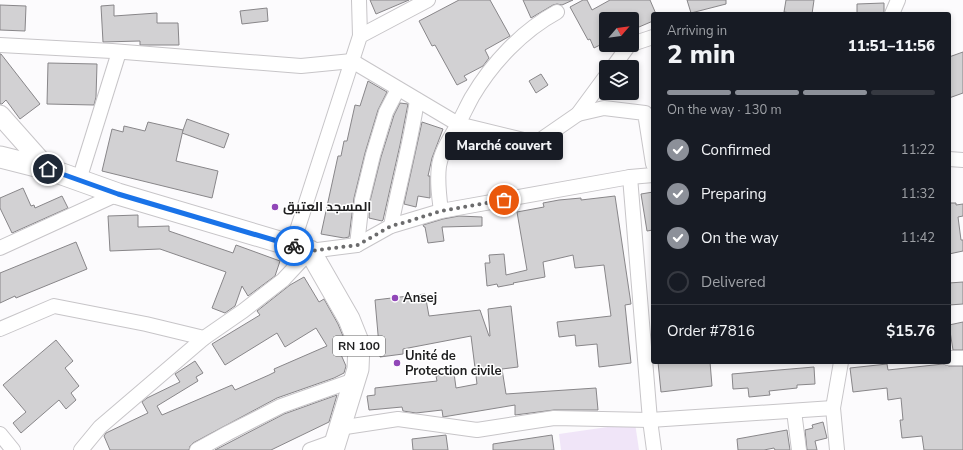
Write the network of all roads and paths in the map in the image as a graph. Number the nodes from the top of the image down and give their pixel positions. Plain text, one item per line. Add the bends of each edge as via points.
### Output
1 (359, 0) edge
2 (428, 0) edge
3 (898, 0) edge
4 (557, 12) dead end
5 (893, 12) edge
6 (360, 36) junction
7 (651, 37) edge
8 (639, 41) edge
9 (0, 45) edge
10 (119, 52) junction
11 (352, 61) junction
12 (599, 86) edge
13 (398, 89) junction
14 (417, 100) junction
15 (578, 114) junction
16 (0, 115) edge
17 (458, 124) junction
18 (651, 151) edge
19 (0, 157) edge
20 (951, 159) edge
21 (963, 160) edge
22 (48, 169) junction
23 (651, 175) edge
24 (630, 177) junction
25 (79, 180) junction
26 (118, 194) junction
27 (441, 211) junction
28 (391, 226) junction
29 (358, 245) junction
30 (0, 248) edge
31 (301, 248) junction
32 (0, 329) edge
33 (204, 338) junction
34 (951, 358) edge
35 (963, 358) edge
36 (841, 364) edge
37 (354, 380) junction
38 (833, 408) junction
39 (794, 411) junction
40 (650, 420) junction
41 (0, 434) edge
42 (336, 440) edge
43 (13, 450) edge
44 (81, 450) edge
45 (197, 450) edge
46 (310, 450) edge
47 (654, 450) edge
48 (799, 450) edge
49 (837, 450) edge

1 - 6 street
2 - 6 street
3 - 5 street
4 - 17 street via 533,27 488,72
6 - 11 street
7 - 8 street
9 - 10 street
10 - 11 street via 301,66
10 - 25 street
11 - 13 street
11 - 31 street
12 - 15 street
13 - 14 street
13 - 29 street via 386,112 373,155 362,200
14 - 17 street
14 - 28 street
15 - 17 street via 536,143
15 - 18 street via 604,108 645,113
16 - 22 main road
17 - 27 street via 448,140 439,164 438,191
19 - 22 main road
20 - 21 street
22 - 25 main road
23 - 24 street
24 - 27 street
24 - 40 street
25 - 26 main road
26 - 30 street
26 - 31 main road
27 - 28 street
28 - 29 street
29 - 31 street
31 - 33 street via 283,280
31 - 37 main road, RN 100 via 349,319 359,344 358,369
32 - 33 street via 54,306
33 - 44 street via 100,427
34 - 35 street
36 - 38 street
37 - 42 main road, RN 100
37 - 45 street via 280,406
38 - 39 street
38 - 49 street
39 - 40 street
39 - 48 street
40 - 42 street via 554,418 477,430 398,419
40 - 47 street
41 - 43 street
42 - 46 street

